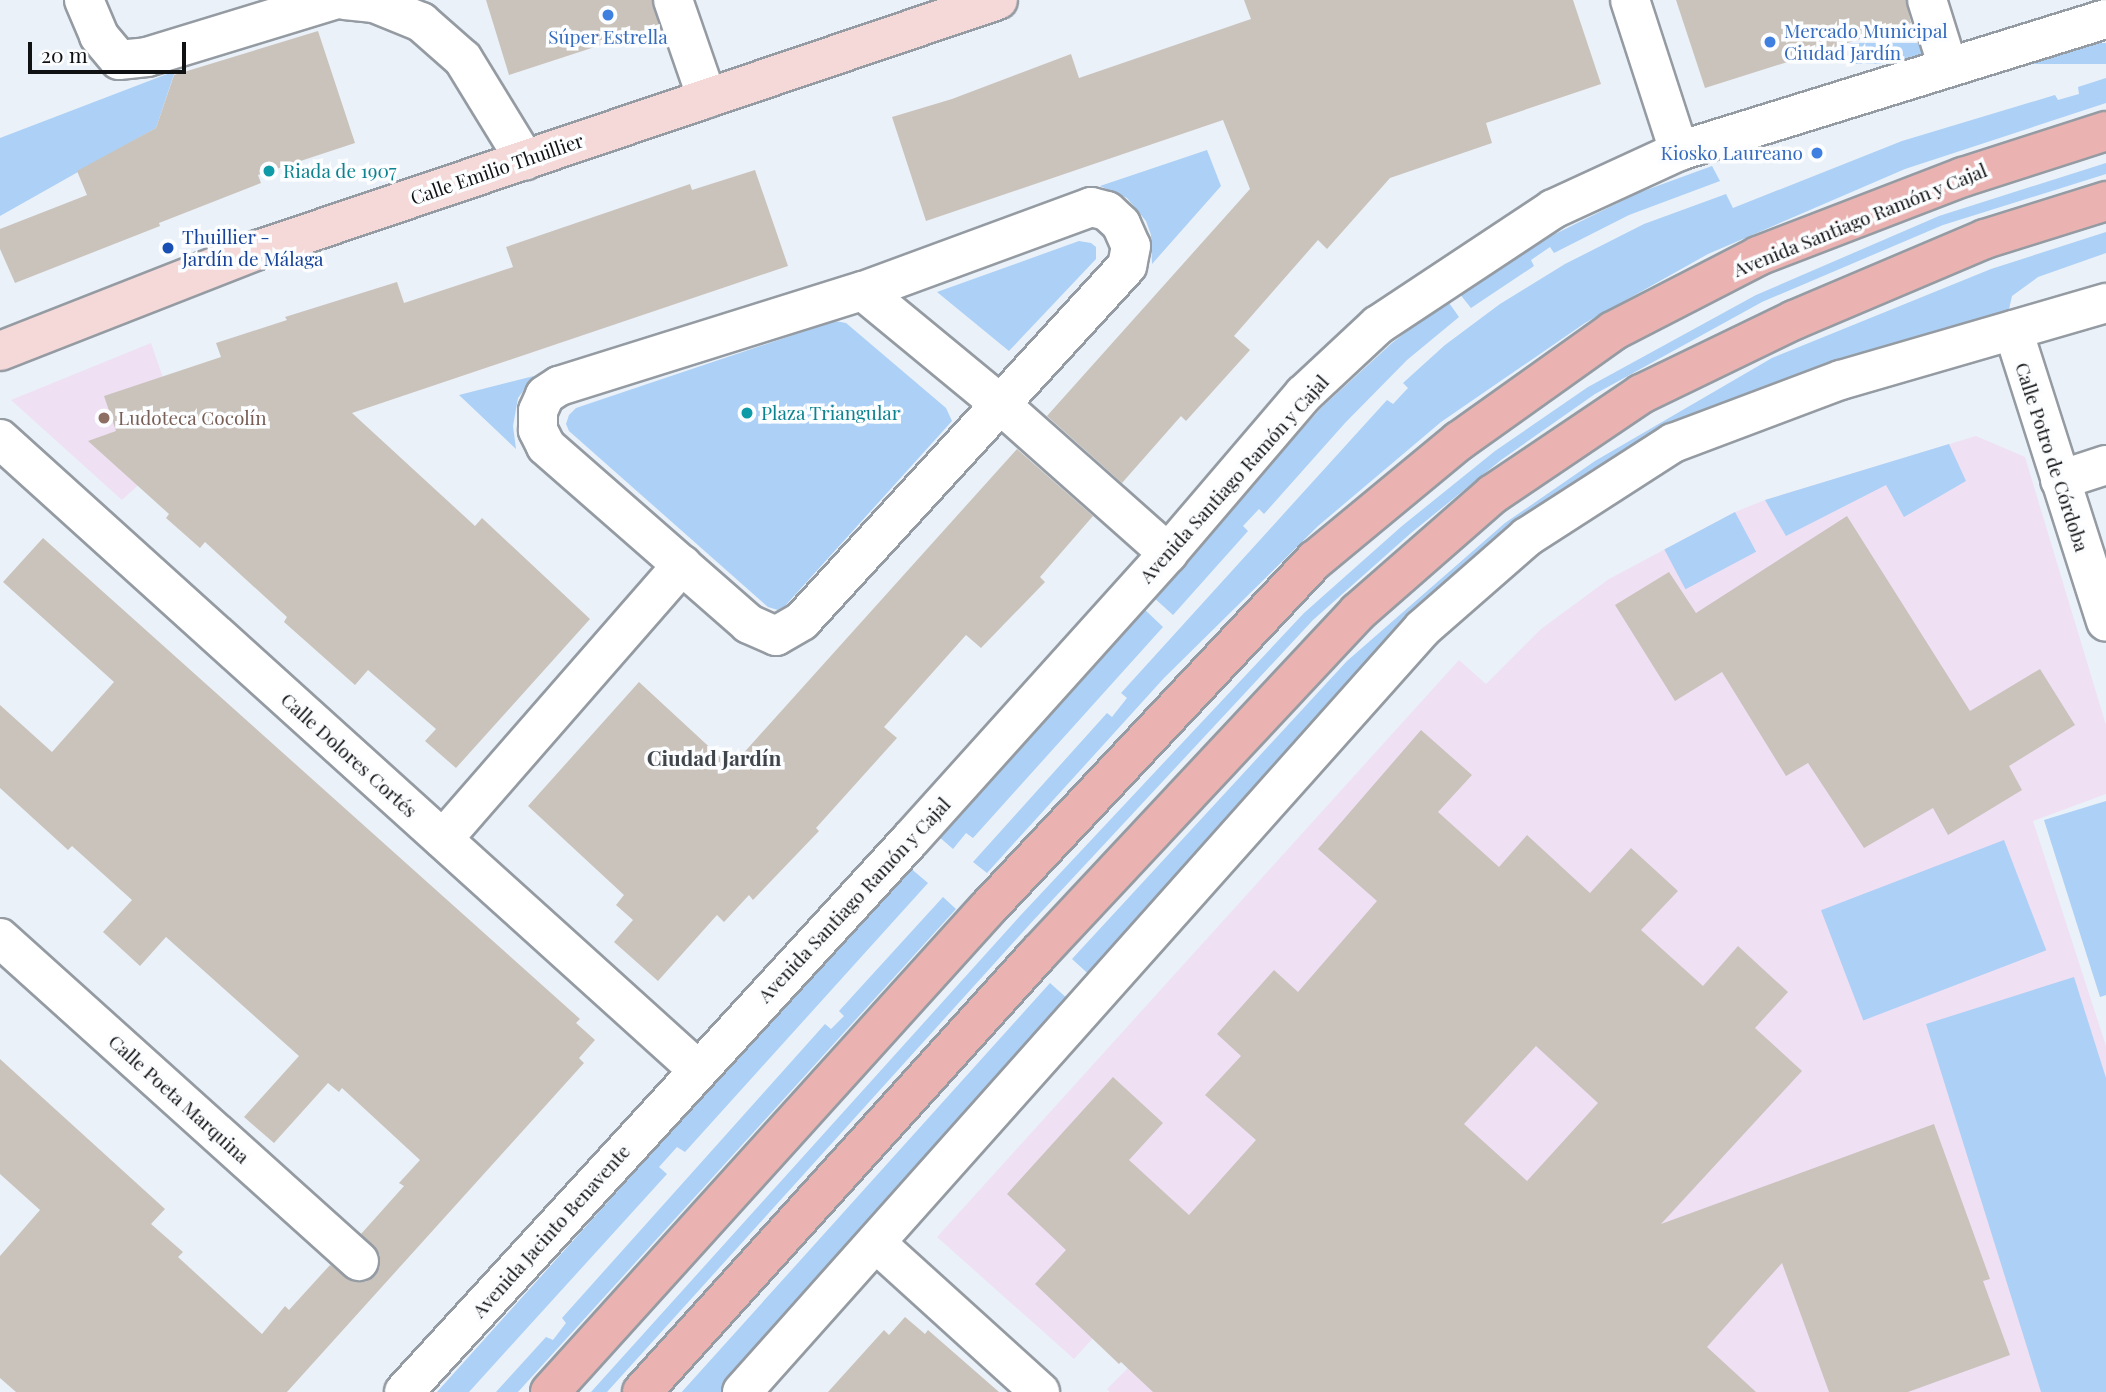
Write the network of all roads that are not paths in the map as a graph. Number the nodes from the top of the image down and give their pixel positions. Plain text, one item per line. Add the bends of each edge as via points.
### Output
1 (84, 0) edge
2 (334, 0) edge
3 (345, 0) edge
4 (673, 0) edge
5 (998, 0) edge
6 (1630, 0) edge
7 (1927, 0) edge
8 (2106, 19) edge
9 (1948, 67) junction
10 (707, 98) junction
11 (2106, 131) edge
12 (1679, 151) junction
13 (525, 160) junction
14 (2106, 201) edge
15 (863, 290) junction
16 (2106, 303) edge
17 (2013, 330) junction
18 (0, 351) edge
19 (1000, 404) junction
20 (0, 439) edge
21 (2106, 465) edge
22 (2060, 480) junction
23 (1168, 553) junction
24 (682, 565) junction
25 (2106, 622) edge
26 (443, 839) junction
27 (0, 938) edge
28 (698, 1070) junction
29 (877, 1244) junction
30 (359, 1261) dead end
31 (404, 1392) edge
32 (550, 1392) edge
33 (642, 1392) edge
34 (742, 1392) edge
35 (1041, 1392) edge

1 - 2 street via 99,36 120,60 147,57
3 - 13 street via 374,3 421,22 463,60
4 - 10 street
5 - 10 main road, Calle Emilio Thuillier
6 - 12 street
7 - 9 street
8 - 9 street, Avenida Santiago Ramón y Cajal
9 - 12 street, Avenida Santiago Ramón y Cajal
10 - 13 main road, Calle Emilio Thuillier
11 - 32 main road, Avenida Santiago Ramón y Cajal via 1963,177 1758,256 1613,331 1459,442 1315,560 988,908
12 - 23 street, Avenida Santiago Ramón y Cajal via 1553,209 1378,326 1304,394
13 - 18 main road, Calle Emilio Thuillier via 258,250
14 - 33 main road via 1985,239 1782,326 1641,394 1493,494 1358,612 1039,953
15 - 19 street
15 - 19 street via 1091,206 1107,211 1121,224 1130,246 1127,266
15 - 24 street via 559,386 545,395 538,411 538,430 546,446
16 - 17 street
17 - 22 street, Calle Potro de Córdoba
17 - 29 street via 1842,380 1673,443 1527,537 1423,628
19 - 23 street
19 - 24 street via 803,621 776,636 750,624
20 - 26 street, Calle Dolores Cortés
21 - 22 street
22 - 25 street, Calle Potro de Córdoba
23 - 28 street, Avenida Santiago Ramón y Cajal
24 - 26 street
26 - 28 street, Calle Dolores Cortés
27 - 30 street, Calle Poeta Marquina
28 - 31 street, Avenida Jacinto Benavente
29 - 34 street
29 - 35 street

